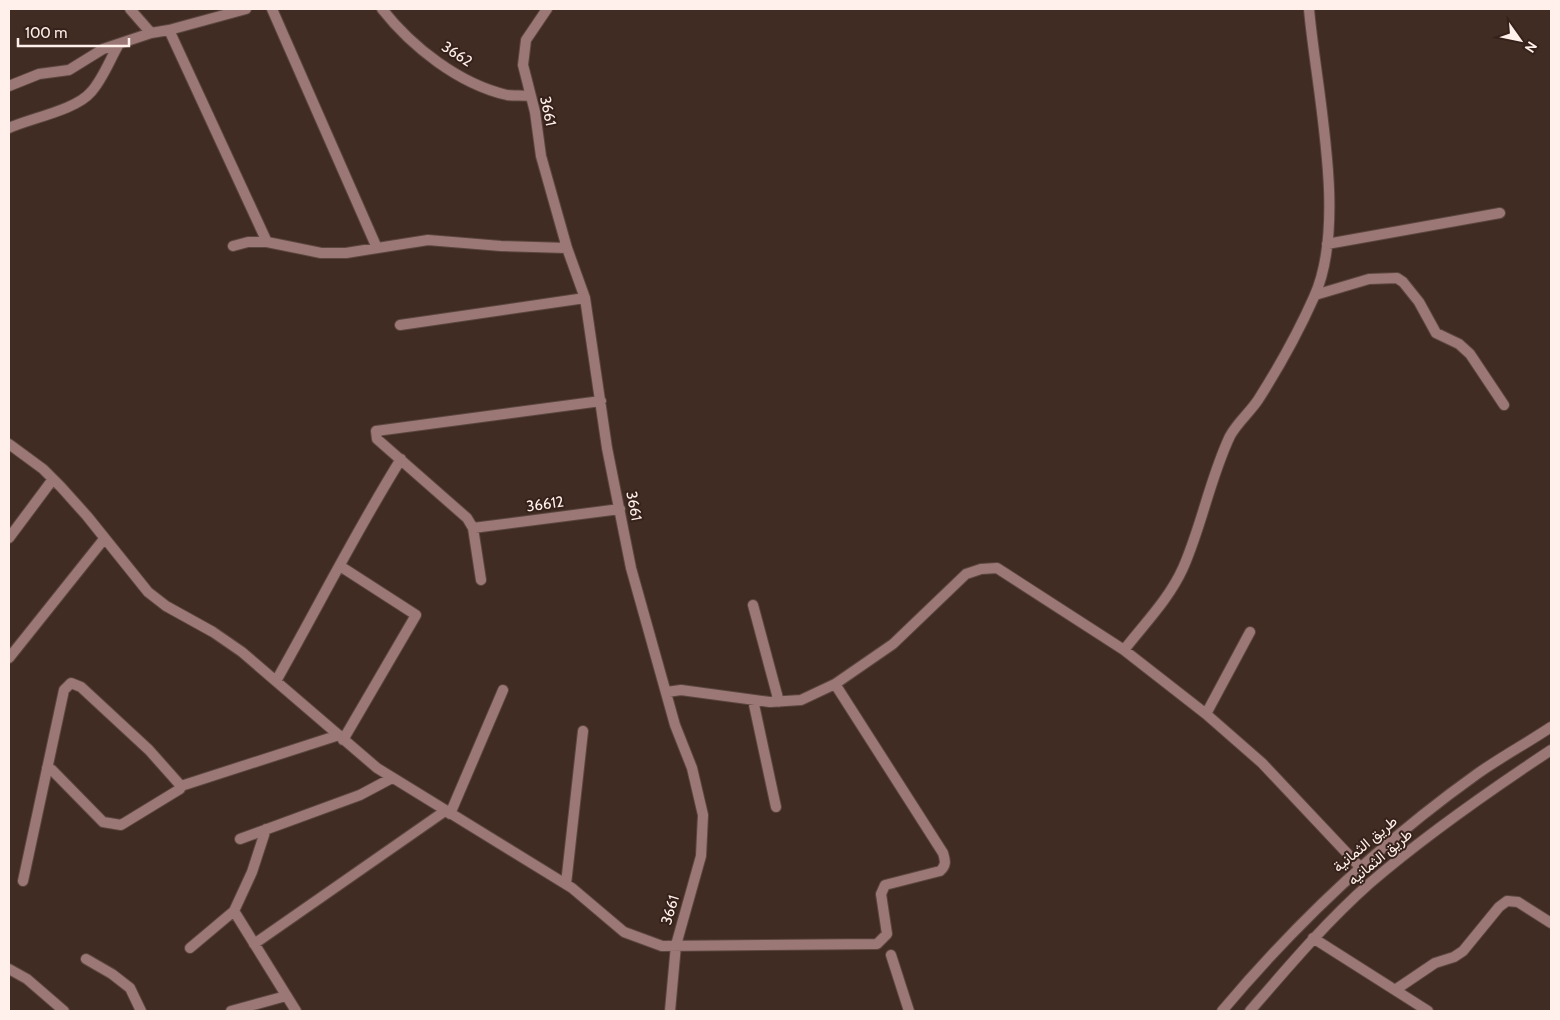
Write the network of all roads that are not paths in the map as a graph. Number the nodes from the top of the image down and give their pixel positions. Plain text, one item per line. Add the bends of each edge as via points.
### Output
1 (130, 9) edge
2 (211, 9) edge
3 (246, 9) edge
4 (272, 9) edge
5 (382, 9) edge
6 (547, 9) edge
7 (1309, 9) edge
8 (220, 16) junction
9 (169, 30) junction
10 (151, 33) junction
11 (119, 44) junction
12 (9, 86) edge
13 (530, 96) junction
14 (9, 128) edge
15 (1500, 213) dead end
16 (267, 242) junction
17 (1327, 244) junction
18 (233, 246) dead end
19 (377, 248) junction
20 (567, 248) junction
21 (1315, 295) junction
22 (584, 298) junction
23 (400, 325) dead end
24 (600, 401) junction
25 (1504, 405) dead end
26 (9, 444) edge
27 (401, 459) junction
28 (53, 479) junction
29 (620, 509) junction
30 (473, 528) junction
31 (9, 538) edge
32 (104, 539) junction
33 (340, 566) junction
34 (481, 580) dead end
35 (753, 604) dead end
36 (1250, 632) dead end
37 (1124, 650) junction
38 (9, 658) edge
39 (276, 681) junction
40 (835, 684) junction
41 (503, 690) dead end
42 (667, 692) junction
43 (753, 700) junction
44 (779, 702) junction
45 (1206, 714) junction
46 (1551, 727) edge
47 (583, 731) dead end
48 (341, 738) junction
49 (1551, 750) edge
50 (47, 768) junction
51 (392, 778) junction
52 (181, 786) junction
53 (776, 807) dead end
54 (447, 812) junction
55 (266, 830) junction
56 (240, 839) dead end
57 (1360, 867) junction
58 (23, 881) dead end
59 (566, 884) junction
60 (234, 911) junction
61 (1551, 923) edge
62 (1314, 938) junction
63 (254, 944) junction
64 (676, 945) junction
65 (190, 948) dead end
66 (892, 955) dead end
67 (86, 959) dead end
68 (9, 969) edge
69 (1395, 990) junction
70 (286, 996) junction
71 (64, 1011) edge
72 (141, 1011) edge
73 (231, 1011) edge
74 (296, 1011) edge
75 (670, 1011) edge
76 (909, 1011) edge
77 (1222, 1011) edge
78 (1250, 1011) edge
79 (1428, 1011) edge

1 - 10 street
2 - 8 street
3 - 8 street
4 - 19 street
5 - 13 street, 3662 via 405,35 456,72 500,93
6 - 13 street, 3661 via 526,40 524,65
7 - 17 street via 1326,149 1329,193
8 - 9 street
9 - 10 street
9 - 16 street
10 - 11 street
11 - 12 street via 69,70 39,74
11 - 14 street via 91,93 61,110
13 - 20 street, 3661 via 541,156
15 - 17 street
16 - 18 street
16 - 19 street via 321,253
17 - 21 street
19 - 20 street via 428,240
20 - 22 street, 3661
21 - 25 street via 1369,279 1397,278 1419,302 1436,333 1451,339 1470,354
21 - 37 street via 1283,359 1257,402 1231,434 1175,583 1166,599
22 - 23 street
22 - 24 street, 3661
24 - 27 street via 378,429 375,437
24 - 29 street, 3661
26 - 28 street
27 - 30 street via 467,518
27 - 33 street
28 - 31 street
28 - 32 street via 88,516
29 - 30 street, 36612
29 - 42 street, 3661 via 631,568
30 - 34 street
32 - 38 street
32 - 39 street via 148,592 213,632
33 - 39 street
33 - 48 street via 416,615
35 - 44 street
36 - 45 street
37 - 40 street via 1012,576 997,568 981,569 966,574 893,644
37 - 45 street
39 - 48 street
40 - 44 street via 801,700
40 - 64 street via 943,853 944,868 885,885 880,894 887,934 877,944
41 - 54 street
42 - 43 street via 681,690
42 - 64 street, 3661 via 675,726 692,768 703,815 700,863
43 - 44 street
43 - 53 street
45 - 57 street via 1262,762
46 - 57 street, طريق الثمانية via 1478,773
47 - 59 street
48 - 51 street
48 - 52 street
49 - 62 street, طريق الثمانيه via 1476,800 1402,856
50 - 52 street via 103,822 112,825 121,825 180,790
50 - 52 street via 64,690 71,683 81,687 149,750
50 - 58 street
51 - 54 street
51 - 55 street via 360,795
54 - 59 street
54 - 63 street
55 - 56 street
55 - 60 street
57 - 77 street, طريق الثمانية via 1297,927
59 - 64 street via 624,932 662,946
60 - 63 street
60 - 65 street
61 - 69 street via 1518,902 1508,900 1463,951 1435,963
62 - 69 street
62 - 78 street, طريق الثمانيه
63 - 70 street
64 - 75 street, 3661
66 - 76 street
67 - 72 street via 130,988
68 - 71 street via 28,979
69 - 79 street
70 - 73 street
70 - 74 street

